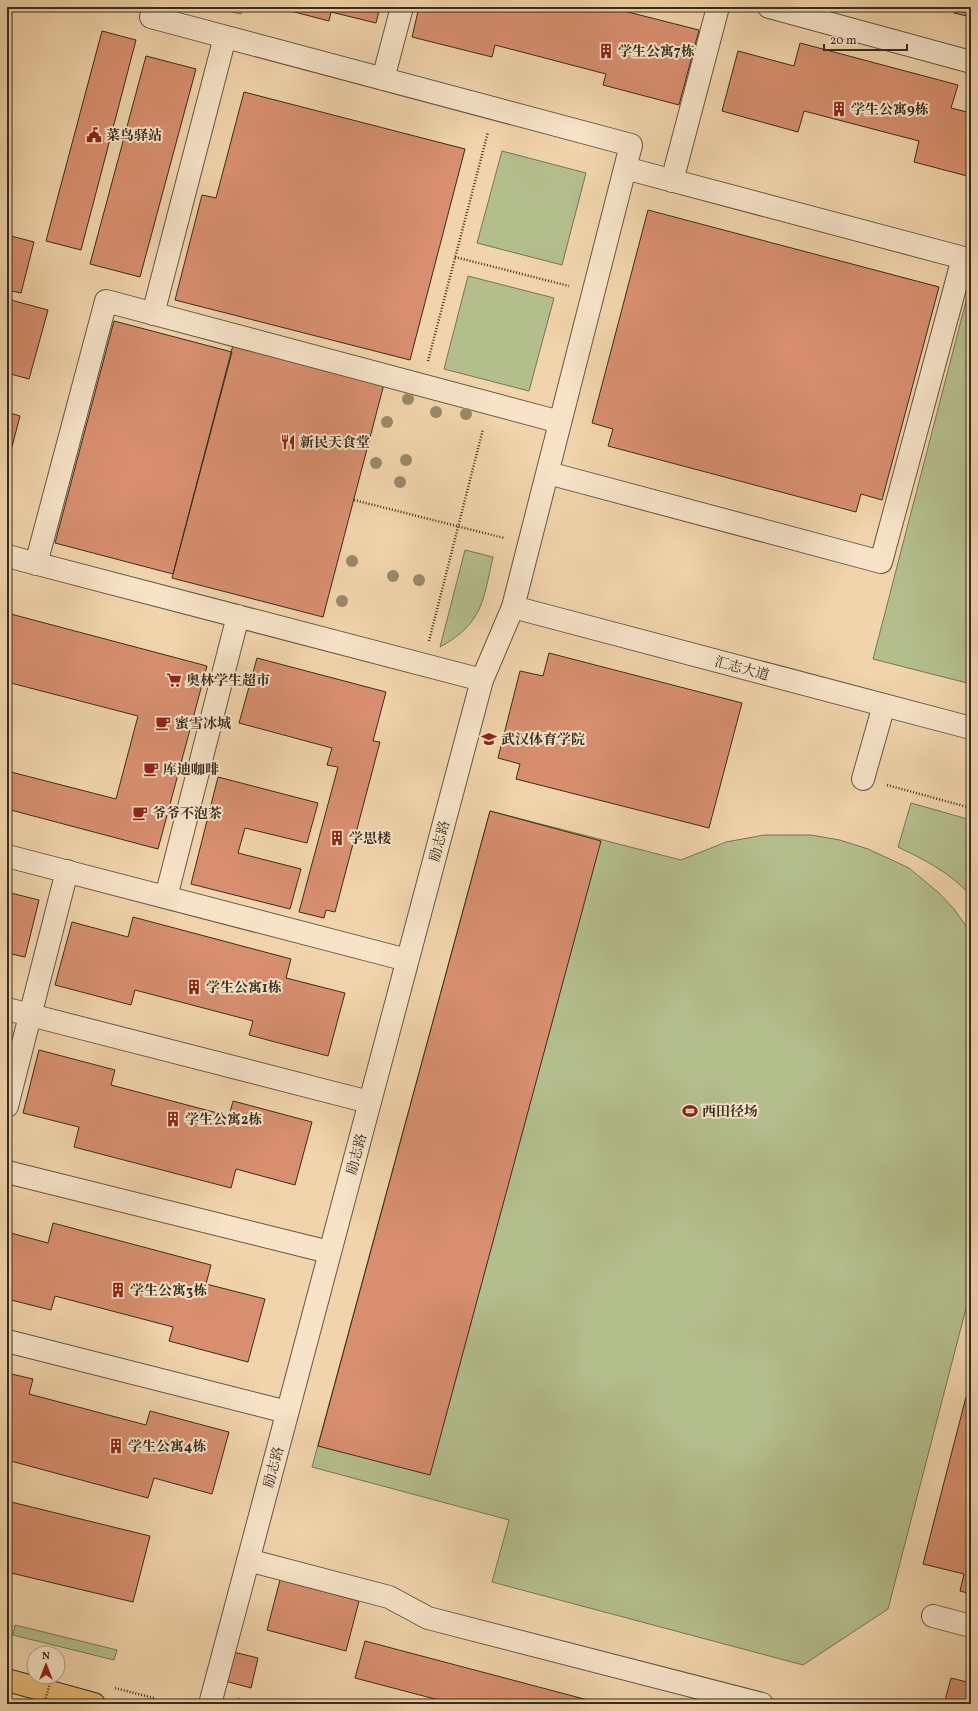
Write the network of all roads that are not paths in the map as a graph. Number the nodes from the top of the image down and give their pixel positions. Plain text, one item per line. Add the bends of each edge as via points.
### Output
1 (402, 7) edge
2 (718, 7) edge
3 (769, 7) edge
4 (151, 17) dead end
5 (225, 37) junction
6 (971, 62) edge
7 (383, 79) junction
8 (625, 168) junction
9 (672, 181) junction
10 (967, 259) edge
11 (153, 314) junction
12 (560, 422) junction
13 (548, 473) junction
14 (7, 556) edge
15 (36, 564) junction
16 (513, 607) junction
17 (238, 616) junction
18 (482, 680) junction
19 (884, 705) junction
20 (971, 728) edge
21 (863, 778) road end
22 (7, 856) edge
23 (67, 872) junction
24 (166, 897) junction
25 (407, 960) junction
26 (7, 1009) edge
27 (30, 1015) junction
28 (370, 1102) junction
29 (7, 1106) edge
30 (7, 1172) edge
31 (329, 1252) junction
32 (7, 1341) edge
33 (287, 1412) junction
34 (248, 1560) junction
35 (933, 1616) dead end
36 (971, 1626) edge
37 (7, 1680) edge
38 (94, 1704) edge
39 (210, 1704) edge
40 (762, 1704) edge

1 - 7 street
2 - 9 street
3 - 6 street
4 - 5 street
5 - 7 street
5 - 11 street
7 - 8 street, 励志路 via 631,145
8 - 9 street
8 - 12 street, 励志路
9 - 10 street
10 - 13 street via 881,562
11 - 12 street
11 - 15 street via 106,301
12 - 13 street, 励志路
13 - 16 street, 励志路
14 - 15 street
15 - 17 street
16 - 18 street, 励志路
16 - 19 street, 汇志大道
17 - 18 street
17 - 24 street
18 - 25 street, 励志路
19 - 20 street, 汇志大道
19 - 21 street
22 - 23 street
23 - 24 street
23 - 27 street
24 - 25 street
25 - 28 street, 励志路
26 - 27 street
27 - 28 street
27 - 29 street
28 - 31 street, 励志路
30 - 31 street
31 - 33 street, 励志路
32 - 33 street
33 - 34 street, 励志路
34 - 39 street, 励志路
34 - 40 street via 390,1597 428,1618
35 - 36 street
37 - 38 main road

